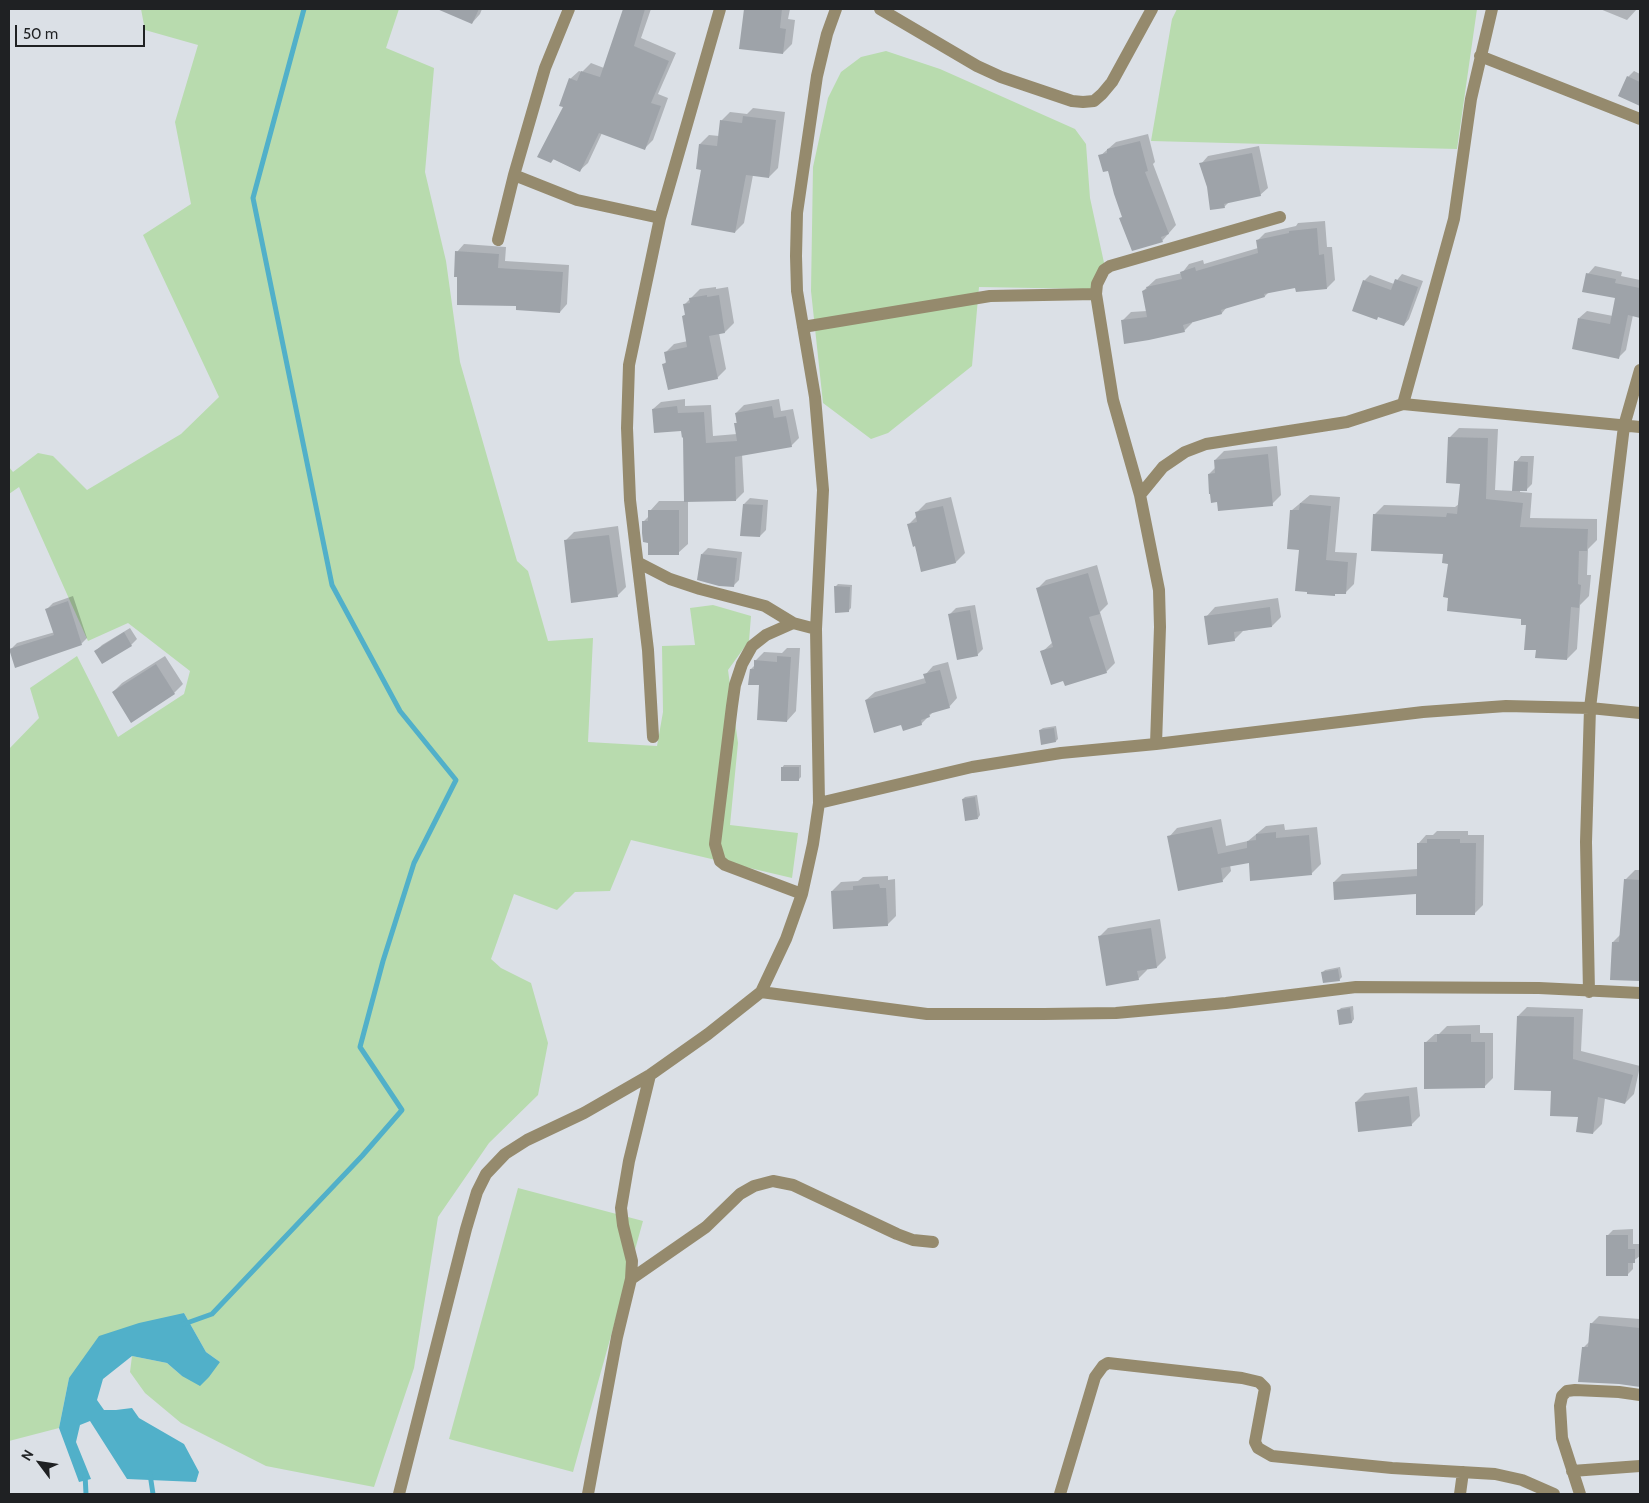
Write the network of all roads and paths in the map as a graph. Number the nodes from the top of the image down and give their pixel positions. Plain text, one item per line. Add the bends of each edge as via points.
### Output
1 (569, 9) edge
2 (720, 9) edge
3 (836, 9) edge
4 (880, 9) edge
5 (1152, 9) edge
6 (1492, 9) edge
7 (1480, 56) junction
8 (1640, 119) edge
9 (514, 175) junction
10 (1280, 217) dead end
11 (660, 218) junction
12 (498, 240) dead end
13 (1096, 294) junction
14 (803, 327) junction
15 (1640, 370) edge
16 (1403, 404) junction
17 (1624, 426) junction
18 (1640, 427) edge
19 (1140, 495) junction
20 (639, 563) junction
21 (793, 623) junction
22 (816, 630) junction
23 (1590, 708) junction
24 (1640, 713) edge
25 (654, 737) dead end
26 (1156, 744) junction
27 (819, 803) junction
28 (802, 894) junction
29 (761, 992) junction
30 (1589, 992) junction
31 (1640, 993) edge
32 (650, 1075) junction
33 (933, 1242) dead end
34 (631, 1280) junction
35 (1640, 1395) edge
36 (1640, 1466) edge
37 (1572, 1471) junction
38 (1463, 1472) junction
39 (399, 1494) edge
40 (588, 1494) edge
41 (1060, 1494) edge
42 (1460, 1494) edge
43 (1554, 1494) edge
44 (1580, 1494) edge

1 - 9 street via 545,68
2 - 11 street
3 - 14 street via 817,76 797,213 797,291
4 - 5 street via 977,66 1010,80 1083,102 1094,101 1112,82
6 - 7 street
7 - 8 street
7 - 16 street via 1454,219
9 - 11 street via 577,200
9 - 12 street
10 - 13 street via 1110,266 1099,277
11 - 20 street via 629,364 630,500
13 - 14 street via 990,296
13 - 19 street via 1113,400
14 - 22 street via 815,396 823,490
15 - 17 street
16 - 17 street
16 - 19 street via 1348,422 1206,444 1185,452 1163,467
17 - 18 street
17 - 23 street
19 - 26 street via 1159,590
20 - 21 street via 670,579 765,606
20 - 25 street
21 - 22 street
21 - 28 street via 752,646 742,664 735,685 715,844 720,861 725,865
22 - 27 street
23 - 24 street
23 - 26 street via 1506,706 1423,712
23 - 30 street via 1586,842
26 - 27 street via 1061,753 972,767
27 - 28 street
28 - 29 street via 786,939
29 - 30 street via 927,1014 1044,1014 1116,1013 1356,987 1539,988
29 - 32 street
30 - 31 street
32 - 34 street via 621,1208 632,1261
32 - 39 street via 584,1113 527,1140 494,1164 481,1182
33 - 34 street via 913,1240 793,1185 773,1181 740,1194 706,1228
34 - 40 street
35 - 37 street via 1566,1391 1560,1400 1562,1438
36 - 37 street
37 - 44 street
38 - 41 street via 1272,1456 1258,1448 1255,1442 1265,1388 1259,1382 1108,1363 1095,1377
38 - 42 street
38 - 43 street via 1522,1480

